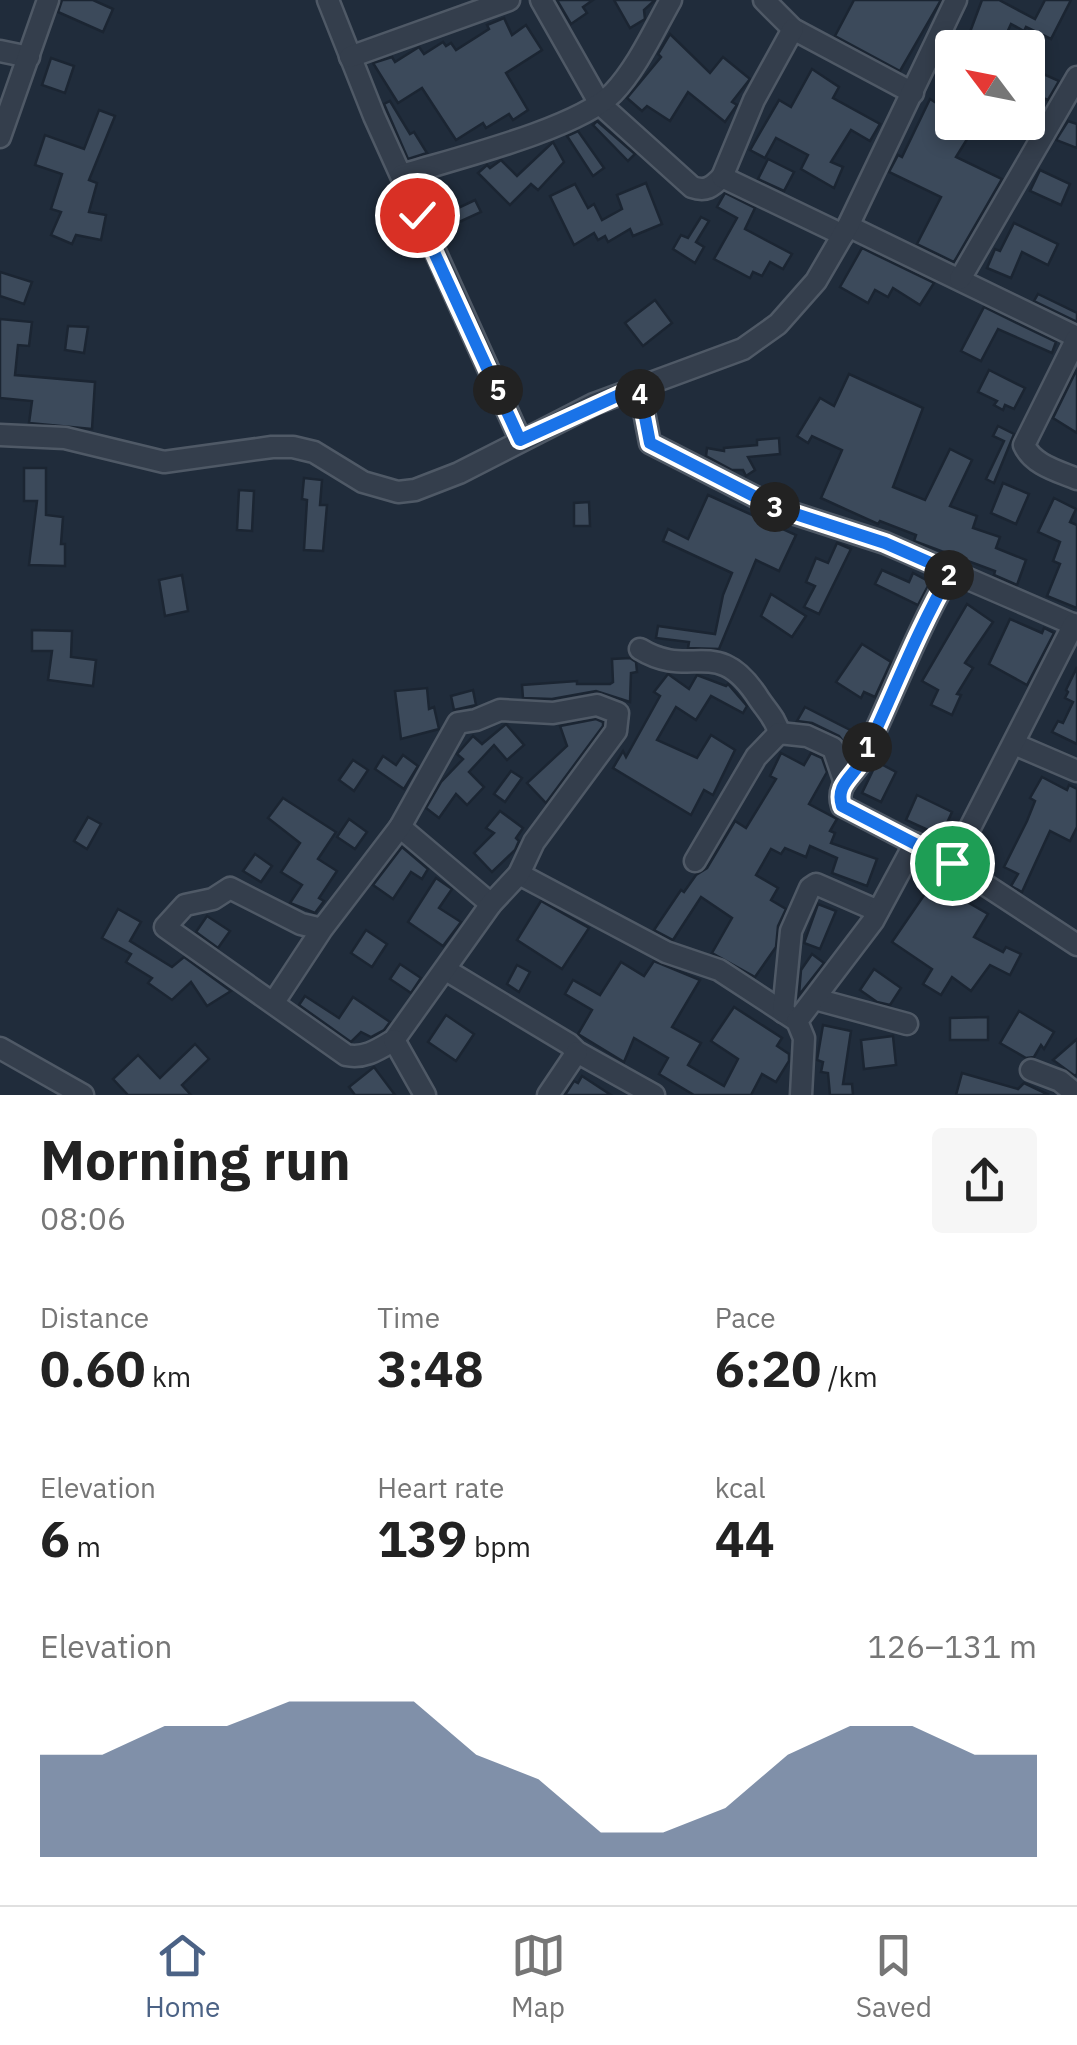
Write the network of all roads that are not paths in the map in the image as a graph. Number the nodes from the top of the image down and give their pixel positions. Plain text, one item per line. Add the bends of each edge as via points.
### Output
1 (48, 0) edge
2 (328, 0) edge
3 (509, 0) edge
4 (541, 0) edge
5 (671, 0) edge
6 (764, 0) edge
7 (956, 0) edge
8 (793, 29) junction
9 (0, 51) edge
10 (29, 57) junction
11 (350, 57) junction
12 (1077, 76) edge
13 (912, 94) junction
14 (600, 104) junction
15 (0, 137) edge
16 (402, 176) junction
17 (722, 177) junction
18 (845, 231) junction
19 (960, 280) junction
20 (1077, 337) edge
21 (639, 386) junction
22 (0, 435) edge
23 (520, 440) junction
24 (1077, 478) edge
25 (951, 572) junction
26 (1076, 625) edge
27 (640, 650) dead end
28 (779, 733) junction
29 (1014, 744) junction
30 (1077, 771) edge
31 (845, 783) junction
32 (400, 828) junction
33 (915, 843) junction
34 (695, 861) dead end
35 (952, 863) junction
36 (519, 874) junction
37 (492, 904) junction
38 (878, 910) junction
39 (322, 930) junction
40 (1077, 945) edge
41 (446, 970) junction
42 (814, 999) junction
43 (274, 1002) junction
44 (790, 1016) junction
45 (907, 1024) dead end
46 (394, 1040) junction
47 (0, 1048) edge
48 (577, 1052) junction
49 (1030, 1070) dead end
50 (1077, 1094) edge
51 (83, 1095) edge
52 (425, 1095) edge
53 (548, 1095) edge
54 (654, 1095) edge
55 (801, 1095) edge

1 - 10 street
2 - 11 street
3 - 11 street
4 - 14 street
5 - 14 street via 615,91
6 - 8 street
7 - 13 street
8 - 13 street
8 - 17 street
9 - 10 street
10 - 15 street
11 - 16 street
12 - 19 street
13 - 18 street
14 - 16 street
14 - 17 street via 692,187 712,187
16 - 23 street
17 - 18 street
18 - 19 street
18 - 21 street via 805,297 755,343
19 - 20 street
20 - 24 street via 1024,445 1040,463
21 - 23 street
21 - 25 street via 650,443 777,508
22 - 23 street via 65,438 164,462 293,447 398,492 459,473
25 - 26 street
25 - 31 street
26 - 29 street
27 - 28 street via 668,662 727,664 754,691
28 - 31 street via 833,748
28 - 34 street via 756,758
29 - 30 street
29 - 35 street
31 - 33 street via 842,806
32 - 36 street via 458,723 500,710 613,710 616,731 534,842
32 - 37 street
32 - 39 street
33 - 35 street
33 - 38 street
35 - 40 street
36 - 37 street
36 - 44 street via 666,952 719,970
37 - 41 street
38 - 42 street
38 - 44 street via 816,884 810,888 792,931
39 - 43 street
39 - 43 street via 230,888 185,905 165,928
41 - 46 street
41 - 48 street
42 - 44 street
42 - 45 street
43 - 46 street via 346,1055 364,1056
44 - 55 street via 804,1038
46 - 52 street
47 - 51 street
48 - 53 street
48 - 54 street
49 - 50 street

